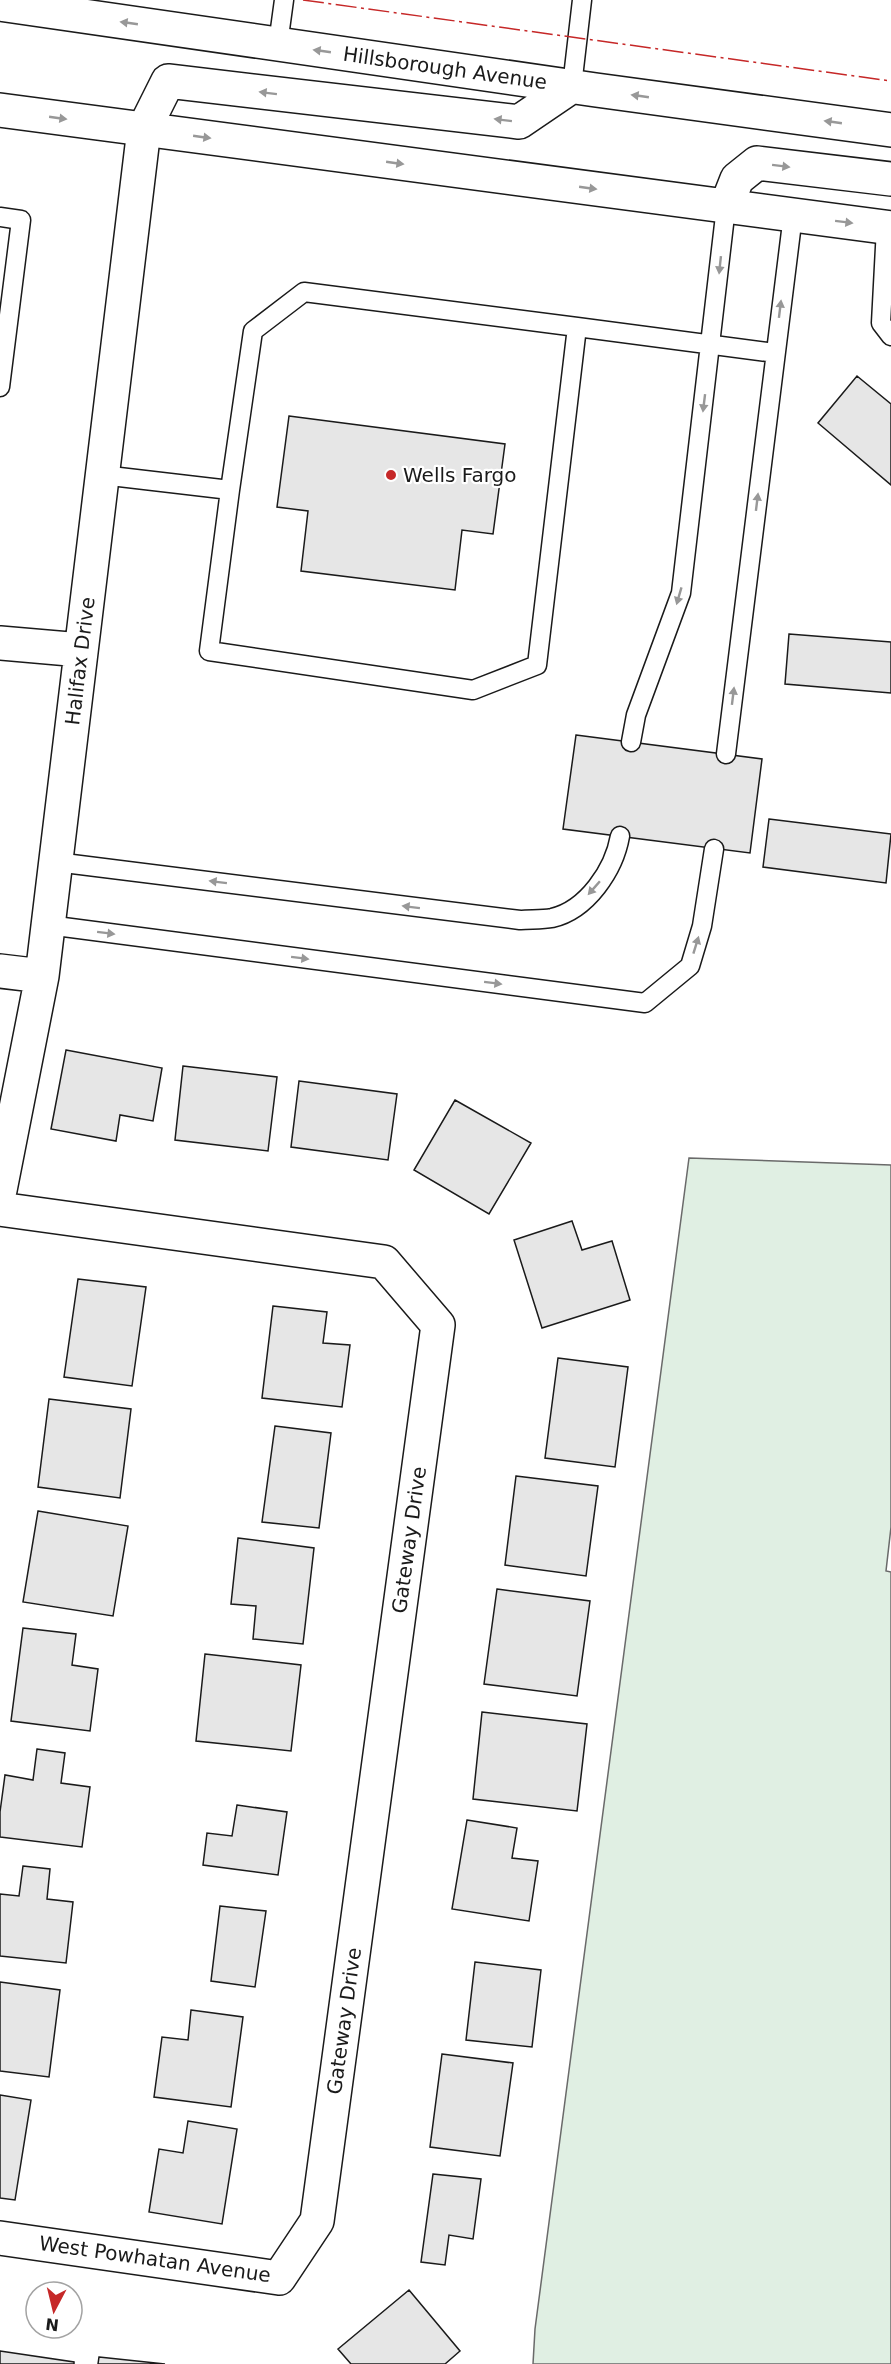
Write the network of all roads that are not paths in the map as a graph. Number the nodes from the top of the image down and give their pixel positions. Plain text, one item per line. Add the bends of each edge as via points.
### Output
1 (284, 0) edge
2 (582, 0) edge
3 (0, 4) edge
4 (278, 44) junction
5 (572, 86) junction
6 (0, 110) edge
7 (144, 129) junction
8 (891, 130) edge
9 (891, 179) edge
10 (726, 207) junction
11 (793, 215) junction
12 (0, 217) edge
13 (889, 228) edge
14 (577, 327) junction
15 (891, 336) edge
16 (712, 345) junction
17 (775, 353) junction
18 (0, 387) edge
19 (102, 476) junction
20 (230, 490) junction
21 (0, 643) edge
22 (81, 650) junction
23 (631, 742) dead end
24 (726, 754) dead end
25 (620, 836) dead end
26 (714, 849) dead end
27 (56, 862) junction
28 (48, 926) junction
29 (0, 971) edge
30 (42, 976) junction
31 (0, 1190) edge
32 (0, 1209) edge
33 (317, 2221) joint
34 (0, 2238) edge

1 - 4 lane
2 - 5 lane
4 -> 3 street, Hillsborough Avenue
5 -> 4 street, Hillsborough Avenue
5 -> 7 street, Halifax Drive via 519,122 168,81
8 -> 5 street, Hillsborough Avenue
6 -> 7 street
7 -> 10 street
7 - 19 street, Halifax Drive
10 -> 9 street via 737,179 757,163
10 - 11 street
10 -> 16 lane
11 -> 13 street
17 -> 11 lane
12 - 18 lane via 21,220
13 - 15 lane via 881,323
14 - 16 lane
14 - 20 lane via 304,292 252,331
14 - 20 lane via 537,665 473,690 209,651
16 - 17 lane
16 -> 23 lane via 681,593 636,715
24 -> 17 lane
19 - 20 lane
19 - 22 street, Halifax Drive
21 - 22 street
22 - 27 street, Halifax Drive
25 -> 27 lane via 603,878 578,907 553,918 520,920
28 -> 26 lane via 645,1003 690,966 702,926
27 - 28 street, Halifax Drive
28 - 30 street, Halifax Drive
29 - 30 street
30 - 31 street, Halifax Drive
32 - 33 street, Gateway Drive via 384,1262 438,1325
33 - 34 street, West Powhatan Avenue via 279,2278

